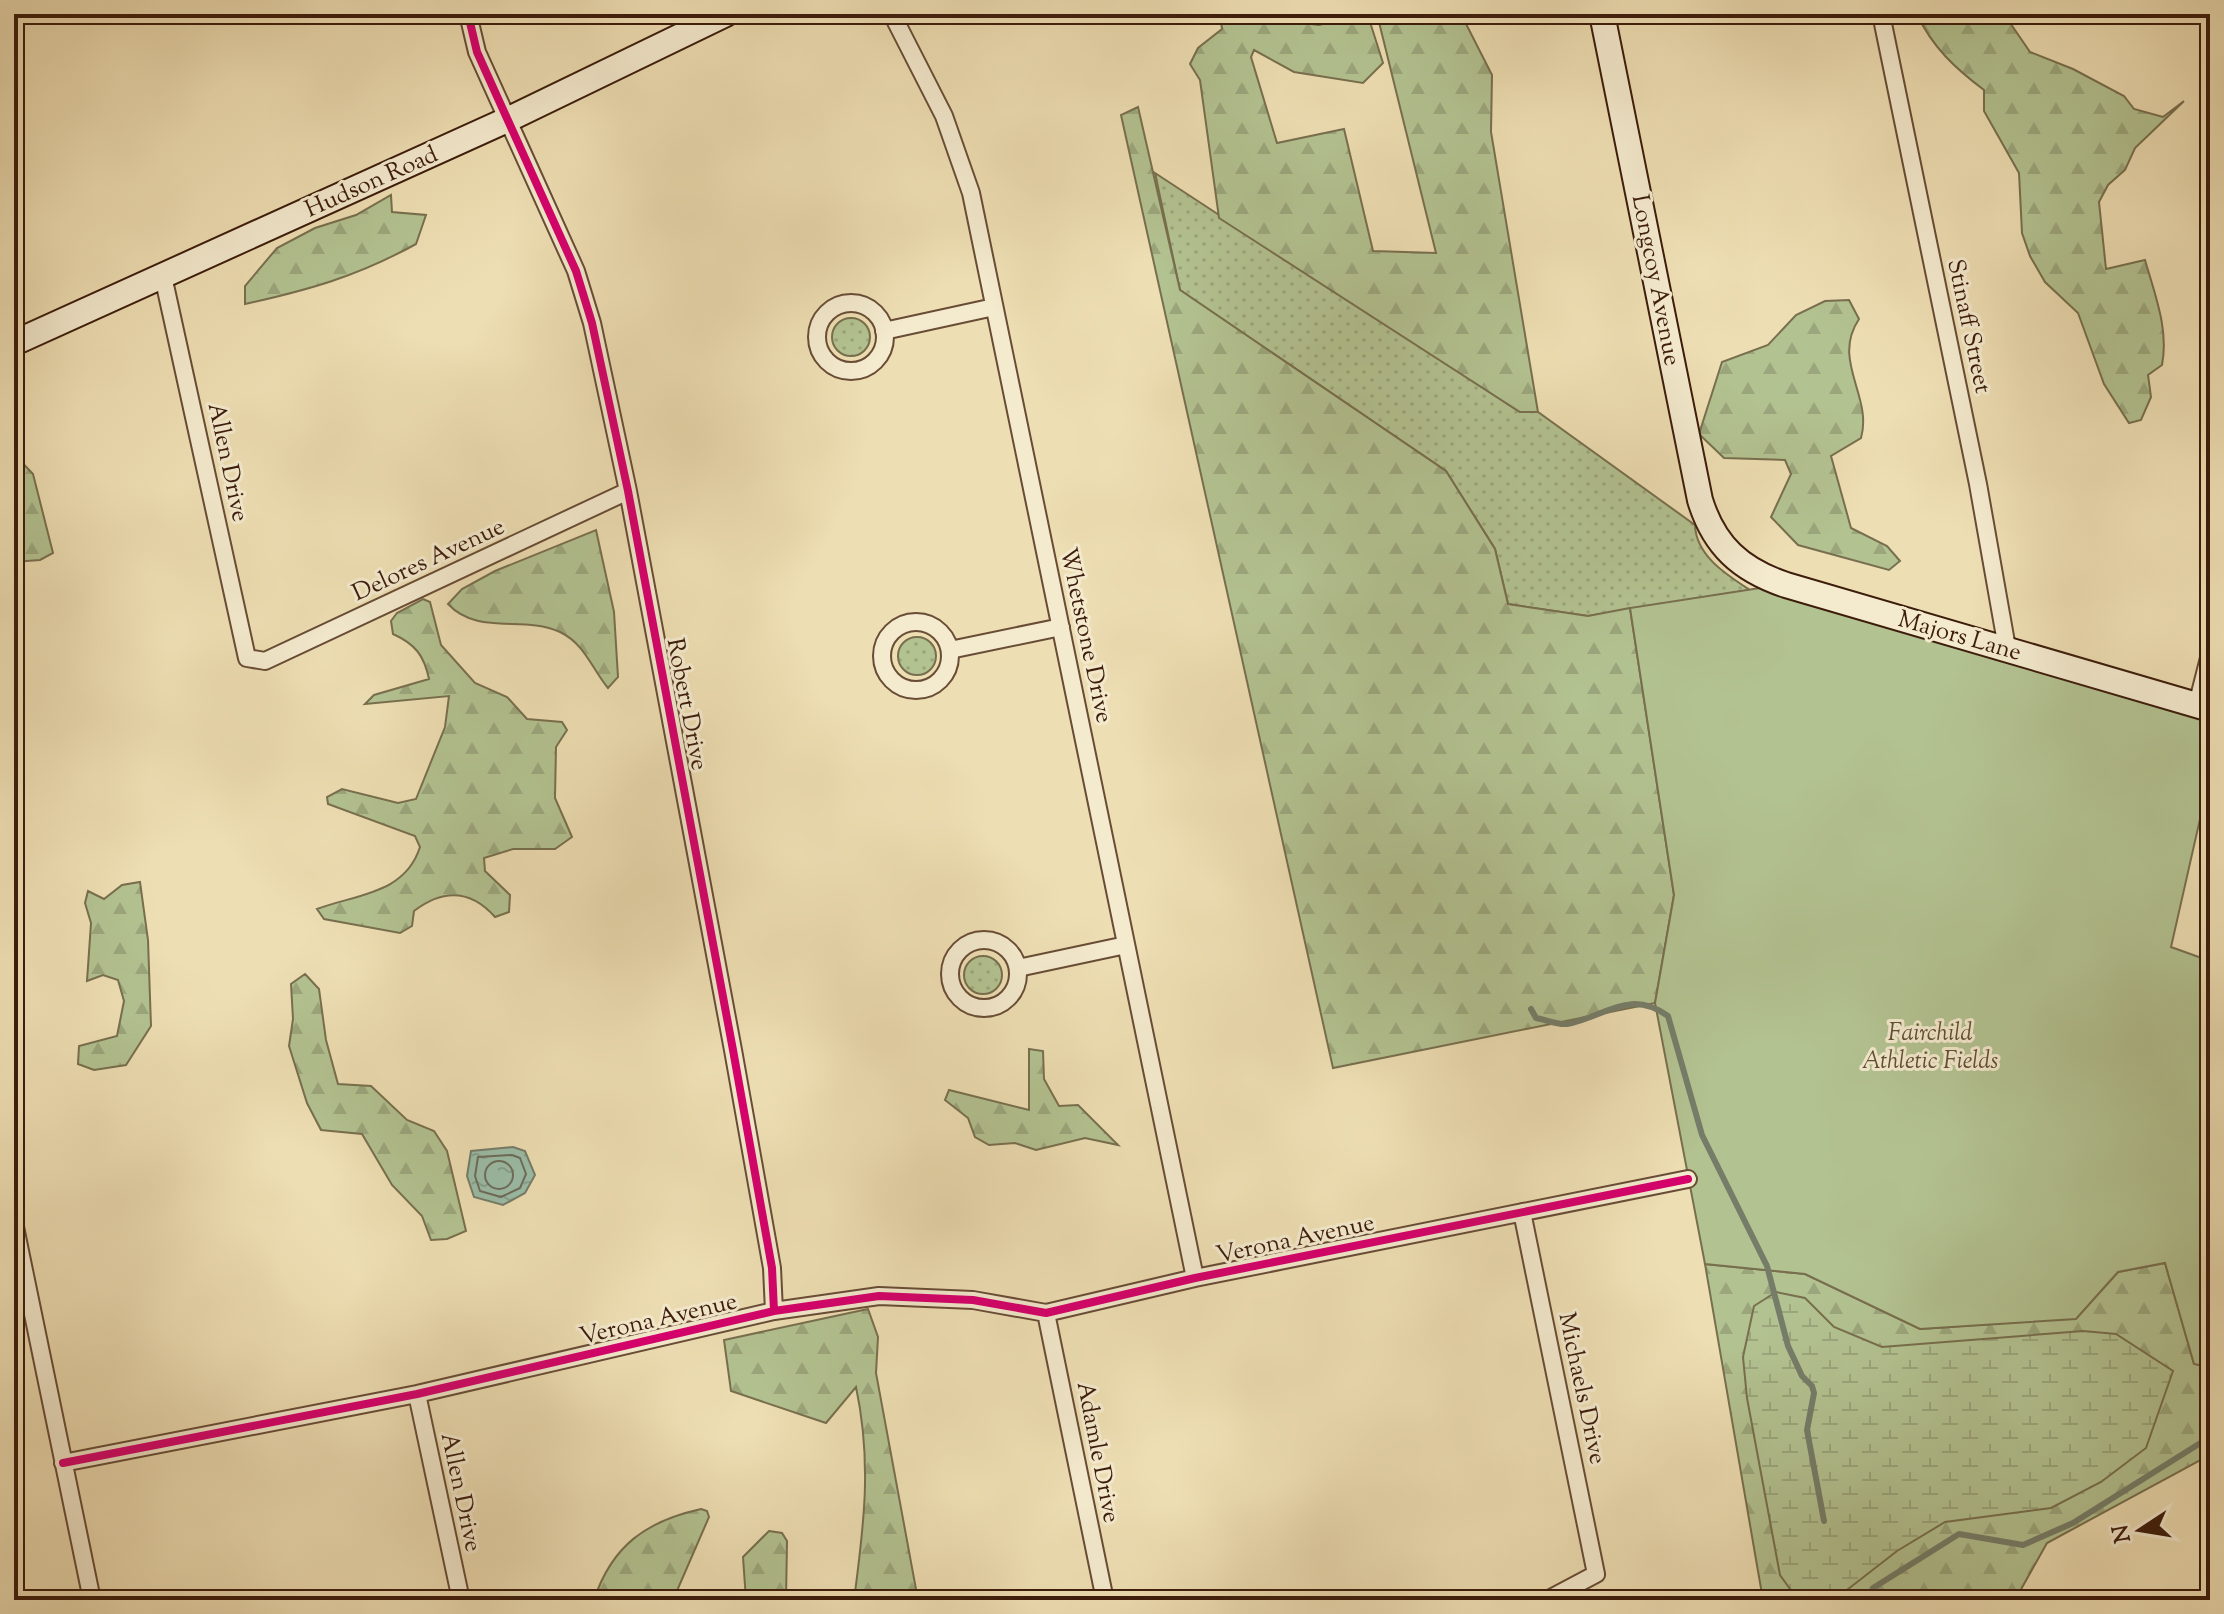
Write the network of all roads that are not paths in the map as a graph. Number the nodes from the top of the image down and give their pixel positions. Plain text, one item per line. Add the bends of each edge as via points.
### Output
1 (468, 14) edge
2 (726, 14) edge
3 (892, 14) edge
4 (1602, 14) edge
5 (1881, 14) edge
6 (509, 119) junction
7 (163, 276) junction
8 (994, 307) junction
9 (884, 331) junction
10 (14, 343) edge
11 (628, 491) junction
12 (1719, 544) joint
13 (1061, 627) junction
14 (2007, 648) junction
15 (950, 650) junction
16 (2210, 654) edge
17 (247, 658) joint
18 (2204, 707) edge
19 (1126, 945) junction
20 (1018, 968) junction
21 (1688, 1179) dead end
22 (1522, 1212) junction
23 (14, 1222) edge
24 (1195, 1278) junction
25 (774, 1311) junction
26 (1046, 1313) junction
27 (417, 1394) junction
28 (63, 1463) junction
29 (92, 1600) edge
30 (461, 1600) edge
31 (1105, 1600) edge
32 (1547, 1600) edge

1 - 6 street, Robert Drive via 477,52
2 - 6 street, Hudson Road
3 - 8 street, Whetstone Drive via 960,158
4 - 12 street, Longcoy Avenue via 1700,500
5 - 14 street, Stinaff Street
6 - 7 street, Hudson Road
6 - 11 street, Robert Drive via 576,271
7 - 10 street, Hudson Road
7 - 17 street, Allen Drive
8 - 9 street
8 - 13 street, Whetstone Drive
9 - 9 street via 881,354 863,369 840,370 829,364 817,344 821,319 844,303 866,306
11 - 17 street, Delores Avenue via 265,661
11 - 25 street, Robert Drive via 772,1268
12 - 14 street, Majors Lane via 1764,577
13 - 15 street
13 - 19 street, Whetstone Drive
14 - 18 street, Majors Lane
15 - 15 street via 946,673 929,689 896,684 883,664 885,641 910,622 940,632
16 - 18 street
19 - 20 street
19 - 24 street, Whetstone Drive
20 - 20 street via 1014,991 997,1007 973,1007 951,982 953,959 978,940 999,943
21 - 22 street, Verona Avenue
22 - 24 street, Verona Avenue
22 - 32 street, Michaels Drive via 1596,1574
23 - 28 street
24 - 26 street, Verona Avenue
25 - 26 street, Verona Avenue via 879,1296 973,1300
25 - 27 street, Verona Avenue
26 - 31 street, Adamle Drive
27 - 28 street, Verona Avenue
27 - 30 street, Allen Drive
28 - 29 street

